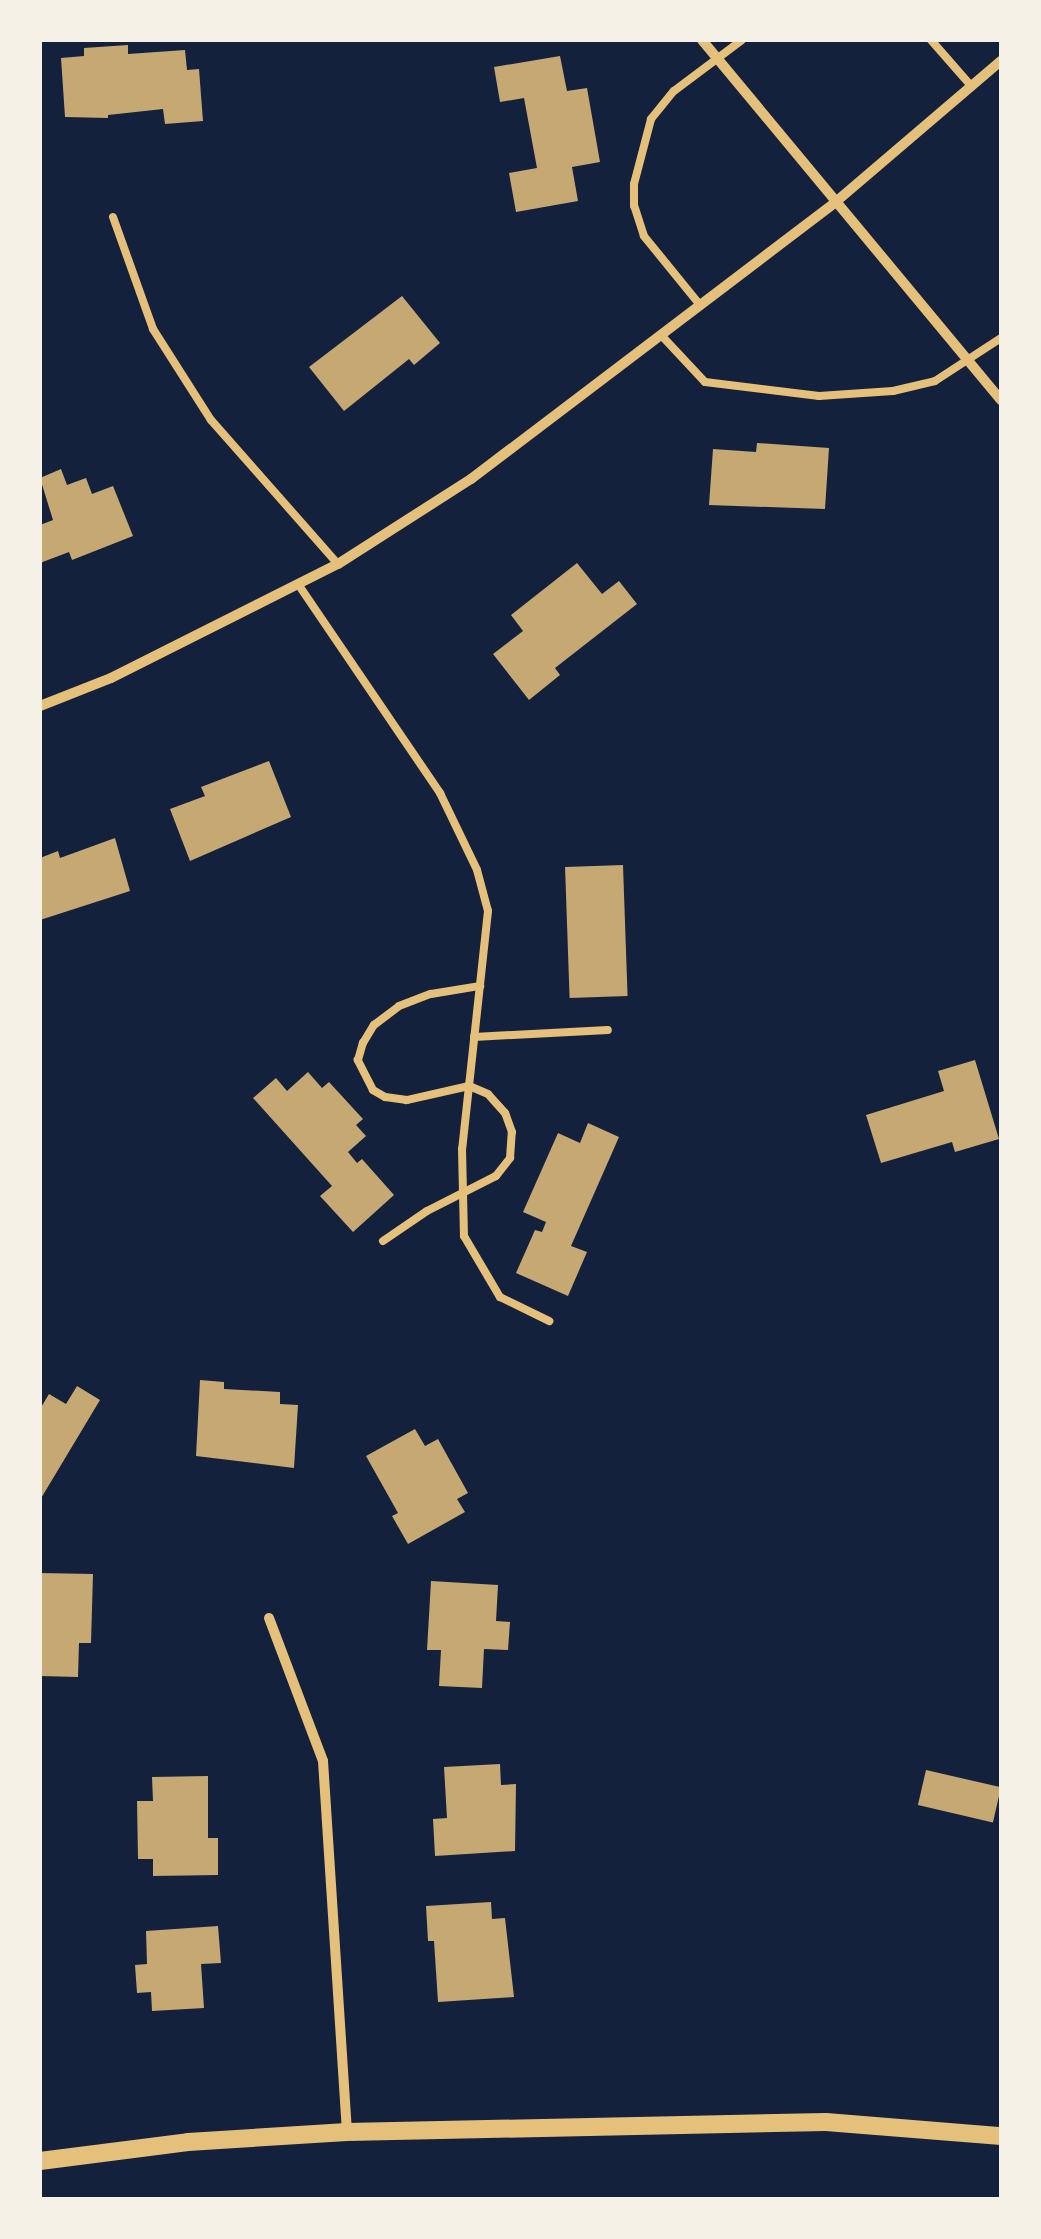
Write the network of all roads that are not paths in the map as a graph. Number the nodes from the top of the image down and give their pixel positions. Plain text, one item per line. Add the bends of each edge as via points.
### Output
1 (702, 40) edge
2 (742, 40) edge
3 (930, 40) edge
4 (718, 59) junction
5 (1001, 62) edge
6 (972, 88) junction
7 (838, 200) junction
8 (113, 217) dead end
9 (700, 305) junction
10 (660, 334) junction
11 (1001, 338) edge
12 (969, 361) junction
13 (1001, 400) edge
14 (338, 564) junction
15 (298, 584) junction
16 (40, 706) edge
17 (480, 986) junction
18 (608, 1030) dead end
19 (474, 1038) junction
20 (469, 1086) junction
21 (461, 1194) junction
22 (383, 1241) dead end
23 (548, 1321) dead end
24 (269, 1618) dead end
25 (347, 2132) junction
26 (1001, 2136) edge
27 (40, 2160) edge

1 - 4 street
2 - 4 lane
3 - 6 lane
4 - 7 street
4 - 9 lane via 674,91 650,119 634,184 644,236
5 - 6 street
6 - 7 street
7 - 9 street
7 - 12 street
8 - 14 lane via 153,329 211,420
9 - 10 street
10 - 12 lane via 705,382 819,396 893,391 935,381
10 - 14 street via 471,479
11 - 12 lane
12 - 13 street
14 - 15 street
15 - 16 street via 111,678
15 - 17 lane via 459,826 488,911
17 - 19 lane
17 - 20 lane via 399,1006 374,1025 358,1060 373,1090 385,1098 407,1100
18 - 19 lane
19 - 20 lane
20 - 21 lane
20 - 21 lane via 488,1094 512,1132 510,1158 496,1176
21 - 22 lane
21 - 23 lane via 464,1236 500,1297
24 - 25 street via 323,1761
25 - 26 street via 826,2122
25 - 27 street

